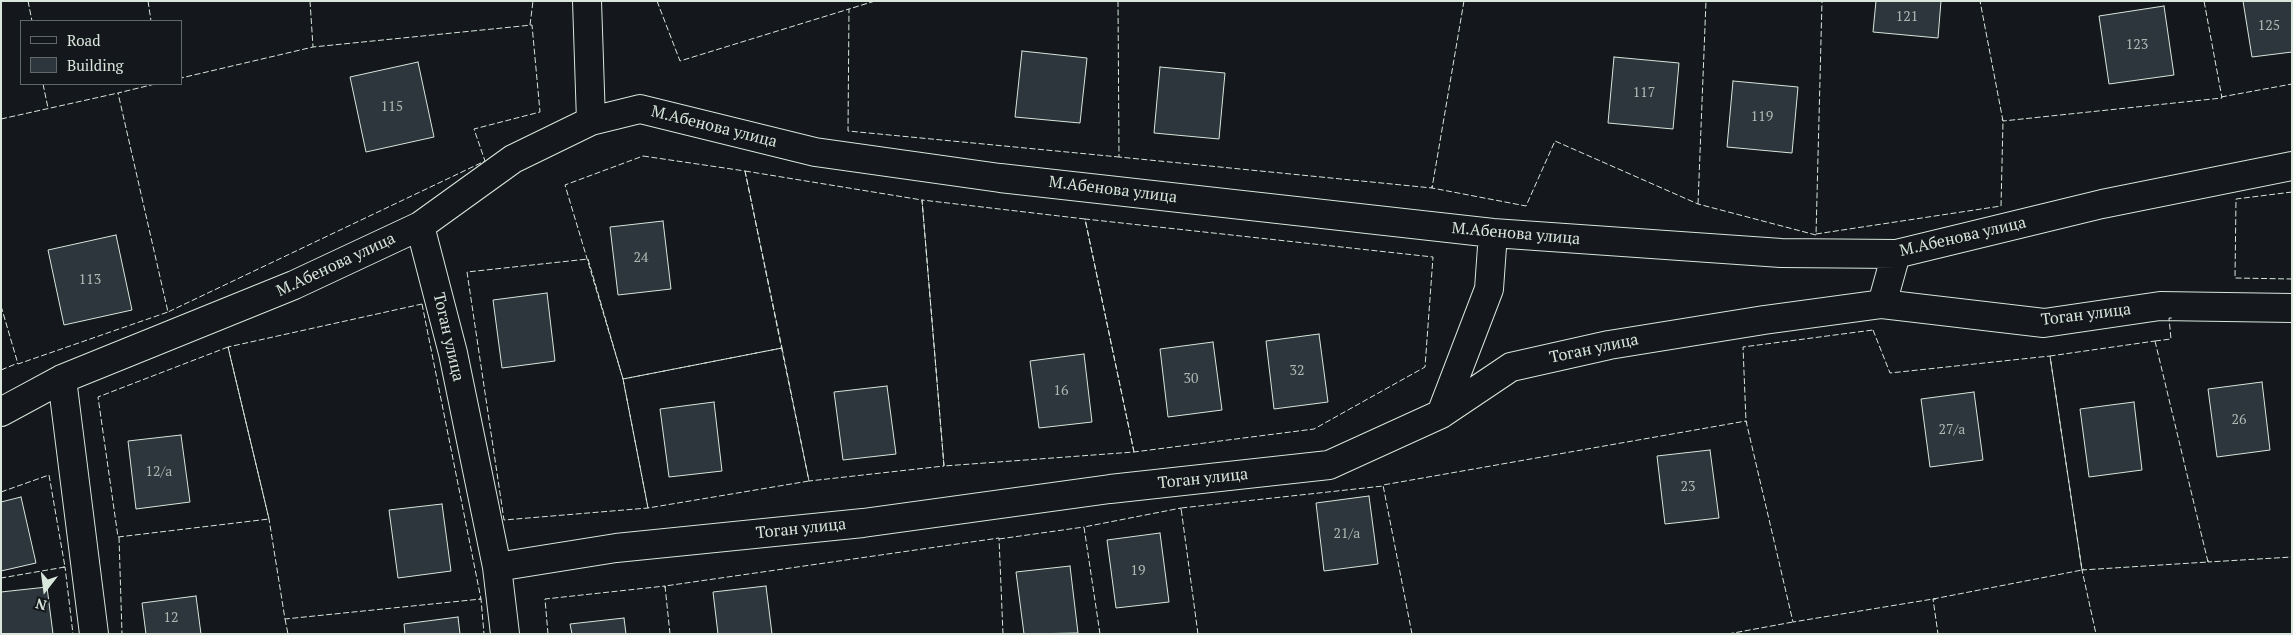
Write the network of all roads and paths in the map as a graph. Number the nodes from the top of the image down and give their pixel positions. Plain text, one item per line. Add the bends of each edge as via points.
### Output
1 (587, 1) edge
2 (591, 121) junction
3 (2292, 166) edge
4 (420, 226) junction
5 (1493, 233) junction
6 (1896, 254) junction
7 (1882, 304) junction
8 (2292, 308) edge
9 (62, 379) junction
10 (1, 412) edge
11 (1441, 414) junction
12 (497, 567) junction
13 (94, 634) edge
14 (505, 634) edge

1 - 2 street
2 - 4 street, М.Абенова улица via 513,159
2 - 5 street, М.Абенова улица via 640,108 815,152 1000,178
3 - 6 street, М.Абенова улица via 2102,204
4 - 9 street, М.Абенова улица via 294,285
4 - 12 street, Тоган улица via 453,353
5 - 6 street, М.Абенова улица via 1781,253
5 - 11 street via 1489,289
6 - 7 street
7 - 8 street, Тоган улица via 2044,323 2160,306
7 - 11 street, Тоган улица via 1609,345 1511,367
9 - 10 street, М.Абенова улица
9 - 13 street
11 - 12 street, Тоган улица via 1329,465 1110,489 863,523 616,548
12 - 14 street, Тоган улица

